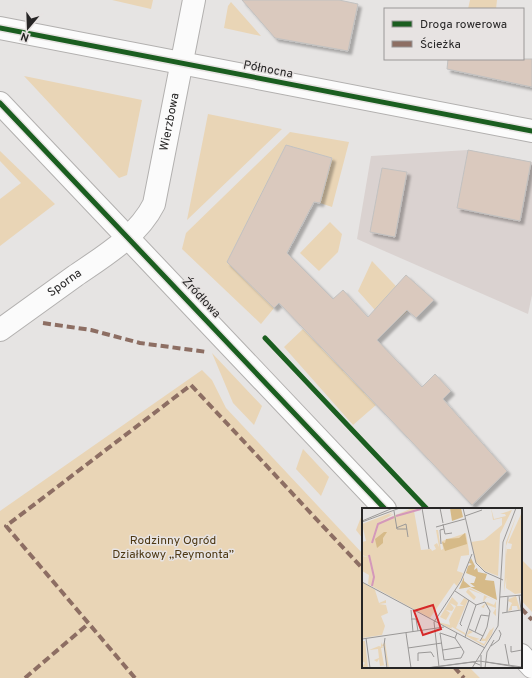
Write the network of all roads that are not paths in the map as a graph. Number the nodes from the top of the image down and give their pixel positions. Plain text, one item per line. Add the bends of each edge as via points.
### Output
1 (194, 0) edge
2 (0, 28) edge
3 (182, 63) junction
4 (0, 103) edge
5 (532, 131) edge
6 (128, 236) junction
7 (0, 330) edge
8 (384, 508) edge
9 (522, 656) edge
10 (532, 667) edge

1 - 3 street, Wierzbowa
2 - 3 street, Północna
3 - 5 street, Północna
3 - 6 street, Wierzbowa via 154,204 148,216
4 - 6 street, Źródłowa
6 - 7 street, Sporna
6 - 8 street, Źródłowa
9 - 10 street

